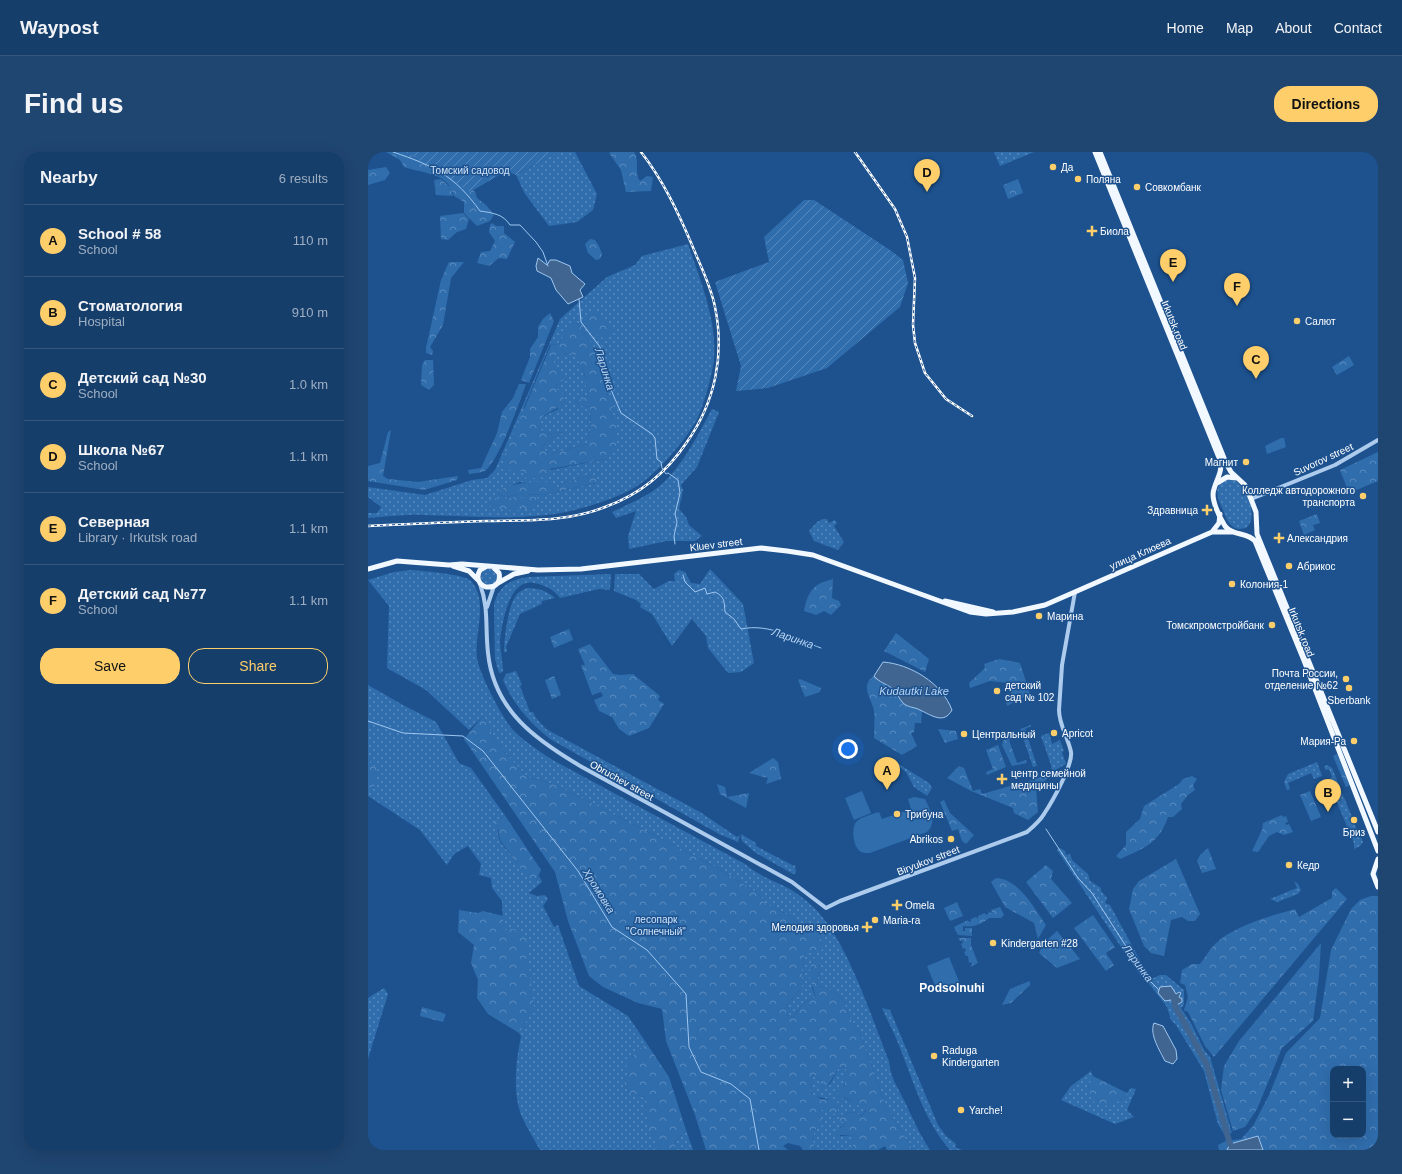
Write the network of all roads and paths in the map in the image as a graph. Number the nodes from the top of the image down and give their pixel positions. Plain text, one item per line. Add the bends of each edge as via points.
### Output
1 (1095, 152) edge
2 (1100, 152) edge
3 (1378, 440) edge
4 (1238, 478) junction
5 (1217, 483) junction
6 (1251, 499) junction
7 (1220, 513) junction
8 (1212, 532) junction
9 (1232, 532) junction
10 (448, 565) junction
11 (489, 566) junction
12 (368, 569) edge
13 (538, 570) junction
14 (480, 583) junction
15 (496, 585) junction
16 (1075, 592) junction
17 (487, 608) junction
18 (1378, 832) edge
19 (1378, 851) edge
20 (1377, 861) edge
21 (1378, 887) edge

1 - 5 main road, Irkutsk road via 1220,460 1221,472
2 - 4 main road, Irkutsk road via 1226,463
3 - 6 street, Suvorov street via 1335,465
4 - 5 main road via 1227,477
4 - 6 main road, Irkutsk road via 1245,485
5 - 7 main road, Irkutsk road via 1213,496
6 - 18 main road, Irkutsk road via 1256,512 1257,534
7 - 8 main road via 1219,523
7 - 9 main road, Irkutsk road via 1225,526
8 - 9 main road, улица Клюева
8 - 16 main road, улица Клюева
9 - 19 main road, Irkutsk road via 1247,535 1255,541
10 - 11 main road, Kluev street
10 - 12 main road, Kluev street via 397,561
10 - 14 main road via 468,571
11 - 13 main road, Kluev street
11 - 14 main road via 479,572
11 - 15 main road via 499,573
13 - 15 main road via 514,574
13 - 16 main road, Kluev street via 598,568 740,550 768,549 800,552 818,557 970,612 986,614 1034,608
14 - 15 main road via 486,587
14 - 17 street, Obruchev street
15 - 17 street, Obruchev street
16 - 17 street, Obruchev street via 1062,665 1059,710 1071,752 1070,762 1046,813 1027,832 826,908 792,882 582,767 525,729 510,711 494,680 488,654
20 - 21 main road via 1373,879

